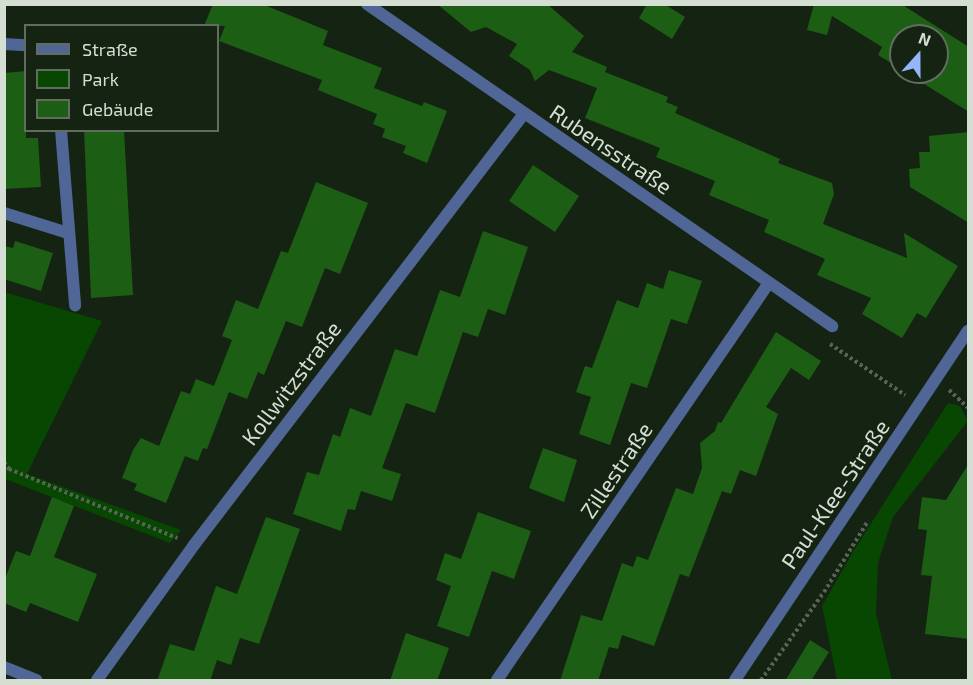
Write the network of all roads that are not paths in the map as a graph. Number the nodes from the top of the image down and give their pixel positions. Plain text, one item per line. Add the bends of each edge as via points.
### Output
1 (368, 4) edge
2 (4, 44) edge
3 (24, 45) edge
4 (523, 115) junction
5 (61, 132) edge
6 (4, 213) edge
7 (68, 233) junction
8 (769, 283) junction
9 (75, 305) dead end
10 (832, 326) road end
11 (969, 331) edge
12 (4, 668) edge
13 (37, 681) edge
14 (97, 681) edge
15 (497, 681) edge
16 (735, 681) edge

1 - 4 street, Rubensstraße
2 - 3 street
4 - 8 street, Rubensstraße
4 - 14 street, Kollwitzstraße via 194,544
5 - 7 street
6 - 7 street
7 - 9 street
8 - 10 street, Rubensstraße
8 - 15 street, Zillestraße
11 - 16 street, Paul-Klee-Straße
12 - 13 street

